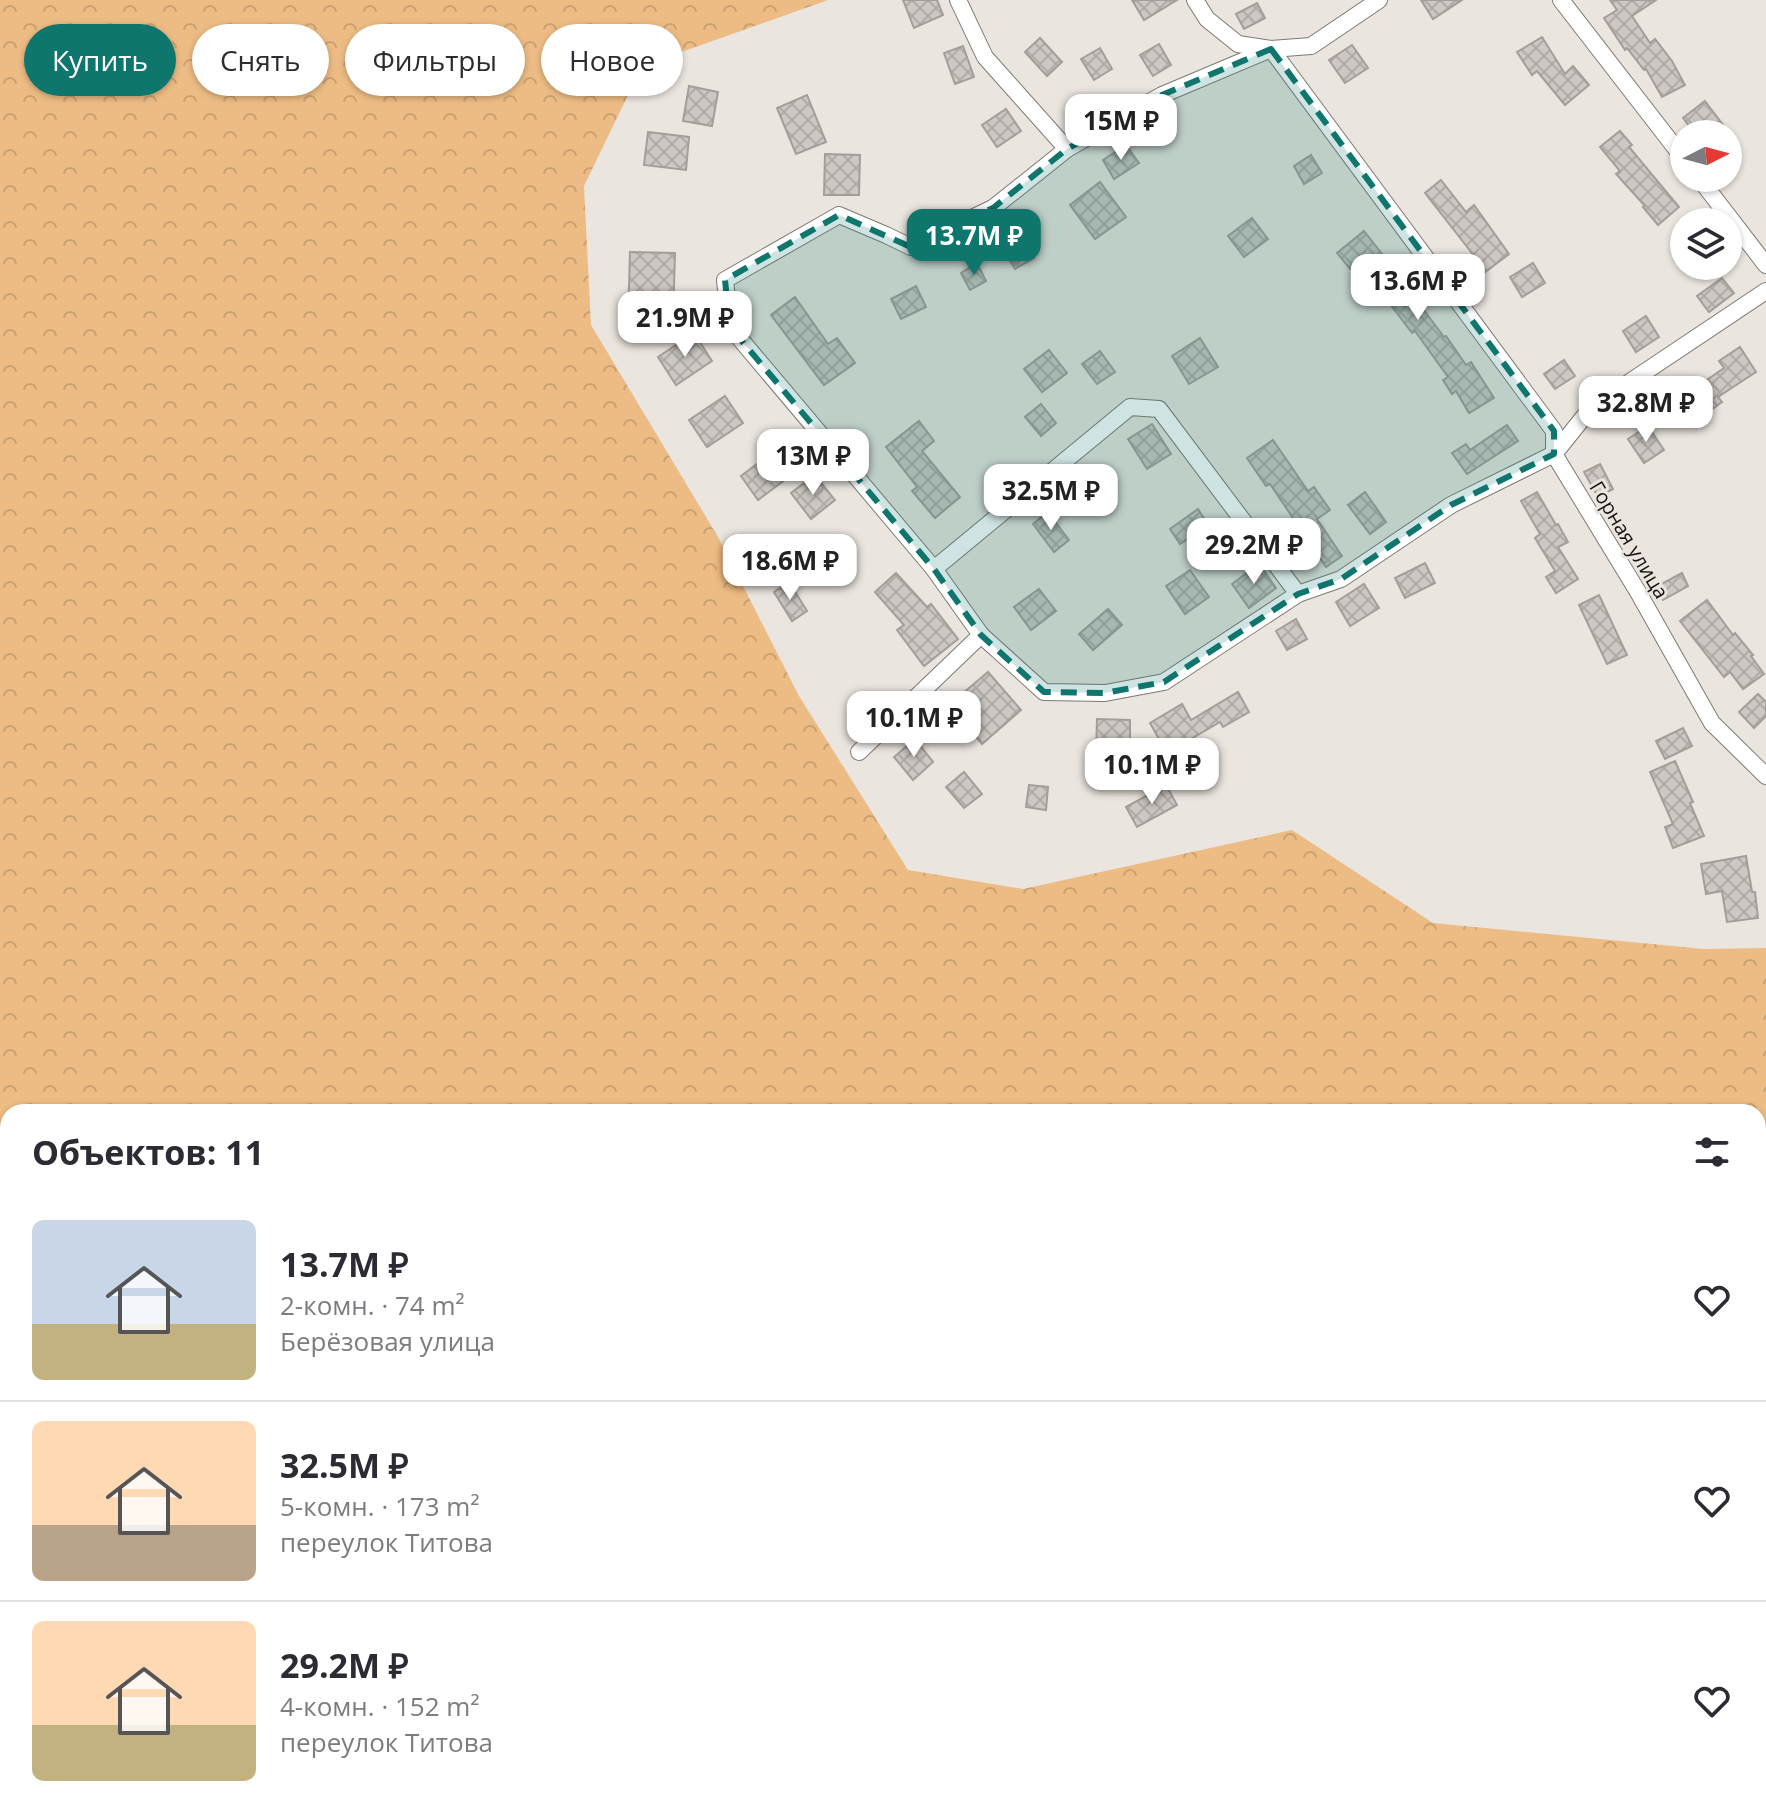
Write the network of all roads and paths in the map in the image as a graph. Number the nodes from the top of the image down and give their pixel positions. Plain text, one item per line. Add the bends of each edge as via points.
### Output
1 (958, 0) edge
2 (1195, 0) edge
3 (1379, 0) edge
4 (1561, 0) edge
5 (1271, 49) junction
6 (1670, 141) edge
7 (1067, 149) junction
8 (1710, 192) edge
9 (1766, 265) edge
10 (1766, 291) edge
11 (1554, 454) junction
12 (934, 569) junction
13 (1298, 594) junction
14 (981, 635) junction
15 (859, 752) dead end
16 (1766, 776) edge

1 - 7 street via 985,57
2 - 5 street via 1207,19 1238,44
3 - 5 street via 1311,46
4 - 6 street
5 - 7 street via 1162,95
5 - 11 street, Горная улица via 1554,431
7 - 12 street via 993,208 911,247 839,215 725,280 730,327
8 - 9 street
10 - 11 street via 1591,408
11 - 13 street via 1451,505 1341,579
11 - 16 street, Горная улица via 1712,723
12 - 13 street via 1130,407 1159,409
12 - 14 street
13 - 14 street via 1164,682 1105,693 1044,692
14 - 15 street

